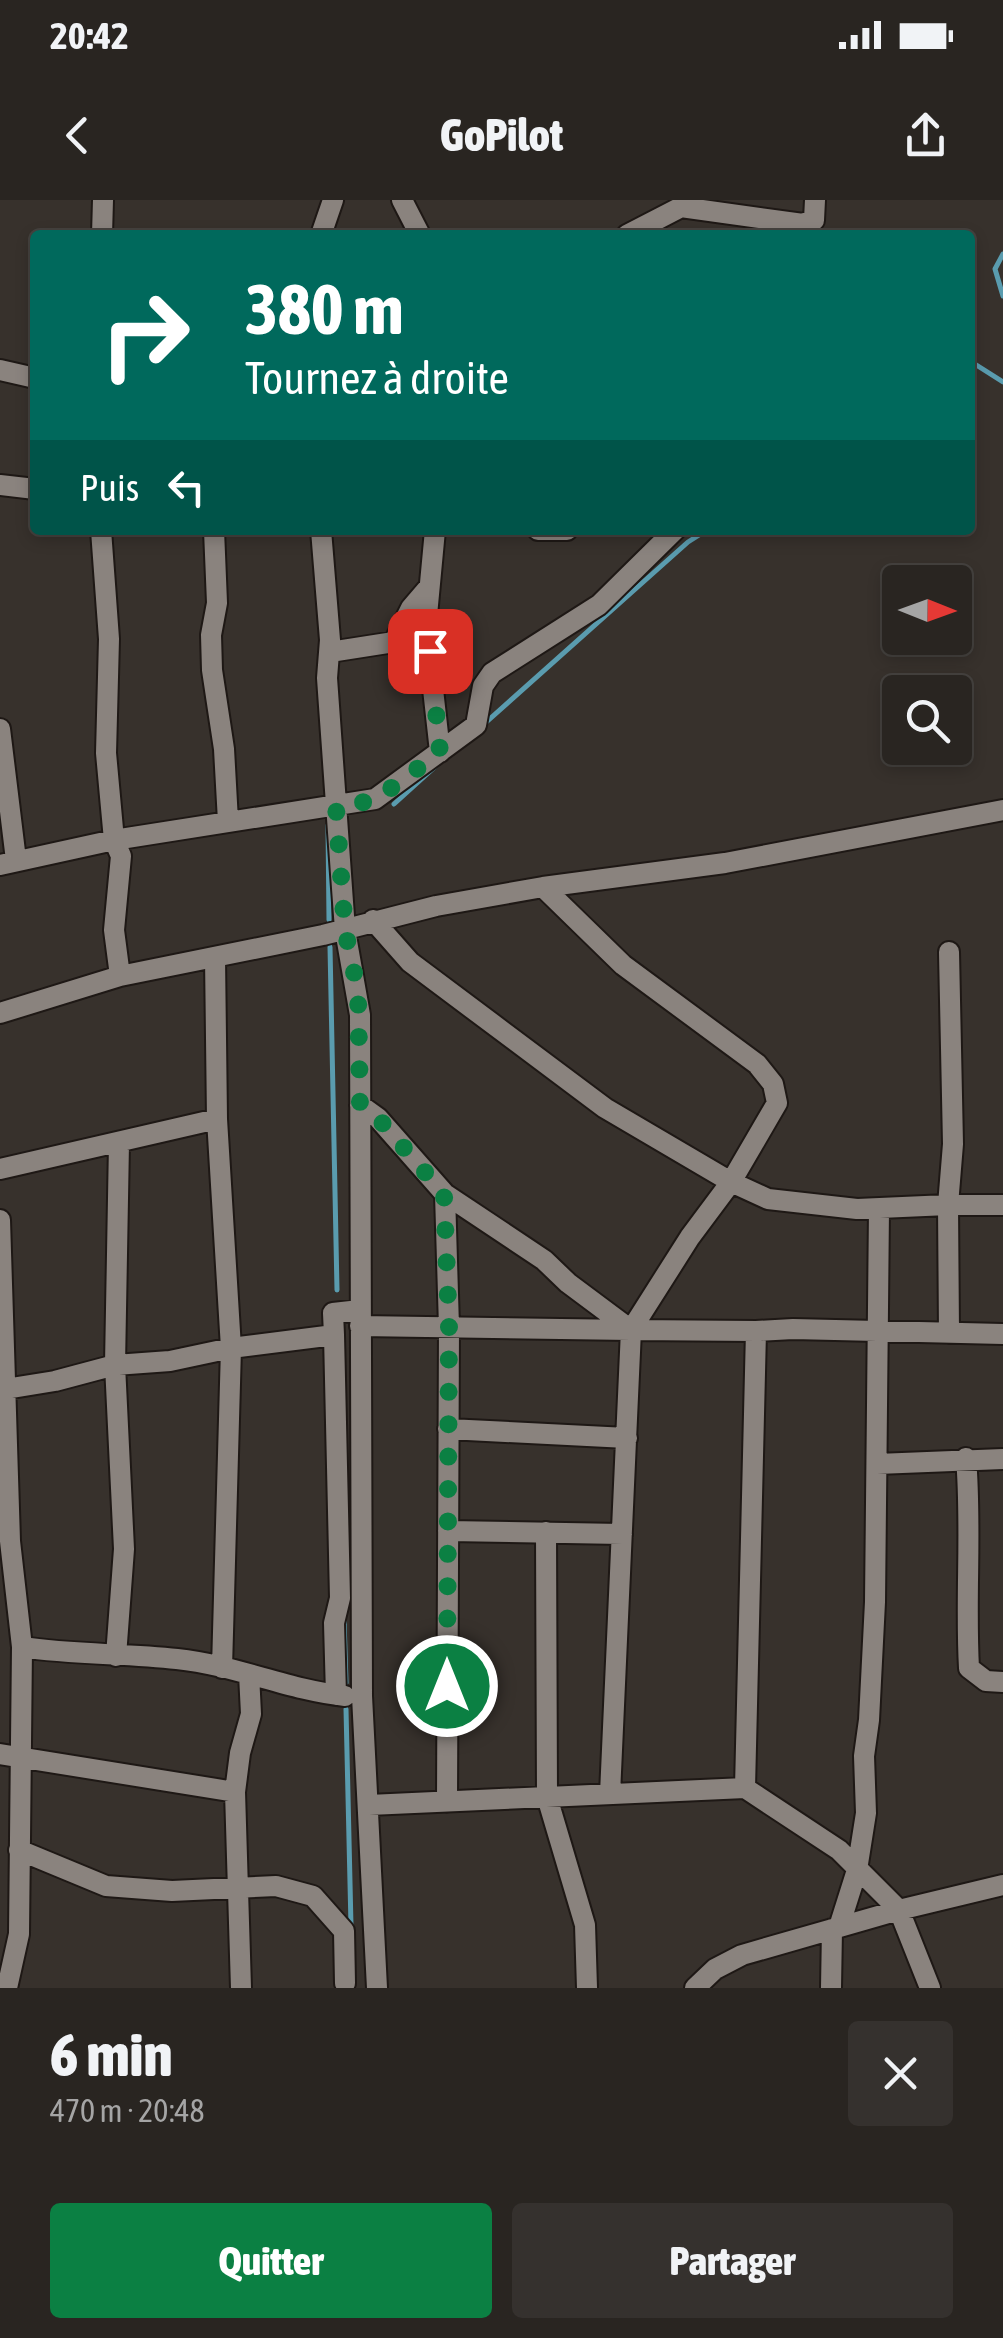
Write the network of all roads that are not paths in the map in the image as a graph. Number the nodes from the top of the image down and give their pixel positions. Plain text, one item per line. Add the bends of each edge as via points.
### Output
1 (103, 200) edge
2 (333, 200) edge
3 (402, 200) edge
4 (815, 200) edge
5 (682, 207) junction
6 (102, 230) edge
7 (323, 230) edge
8 (417, 230) edge
9 (637, 230) edge
10 (673, 230) edge
11 (0, 370) edge
12 (30, 377) edge
13 (0, 485) edge
14 (30, 488) edge
15 (101, 535) edge
16 (214, 535) edge
17 (321, 535) edge
18 (434, 535) edge
19 (670, 535) edge
20 (429, 586) junction
21 (394, 642) junction
22 (430, 651) junction
23 (330, 652) junction
24 (0, 729) edge
25 (440, 752) junction
26 (336, 807) junction
27 (1003, 810) edge
28 (228, 821) junction
29 (114, 840) junction
30 (8, 863) edge
31 (543, 888) junction
32 (373, 920) junction
33 (345, 930) junction
34 (949, 952) dead end
35 (216, 958) junction
36 (120, 976) junction
37 (0, 1014) edge
38 (360, 1105) junction
39 (216, 1119) junction
40 (119, 1143) junction
41 (0, 1169) edge
42 (732, 1182) junction
43 (444, 1194) junction
44 (1003, 1205) edge
45 (948, 1206) junction
46 (879, 1208) junction
47 (0, 1220) edge
48 (360, 1318) junction
49 (449, 1327) junction
50 (632, 1330) junction
51 (756, 1332) junction
52 (877, 1332) junction
53 (948, 1333) junction
54 (1003, 1334) edge
55 (334, 1335) junction
56 (230, 1348) junction
57 (116, 1365) junction
58 (3, 1390) edge
59 (448, 1428) junction
60 (627, 1438) junction
61 (966, 1458) junction
62 (1003, 1459) edge
63 (877, 1464) junction
64 (448, 1531) junction
65 (546, 1532) junction
66 (622, 1534) junction
67 (22, 1647) junction
68 (116, 1656) junction
69 (222, 1668) junction
70 (249, 1674) junction
71 (1003, 1682) edge
72 (336, 1695) junction
73 (362, 1696) junction
74 (10, 1755) edge
75 (745, 1788) junction
76 (235, 1792) junction
77 (610, 1794) junction
78 (547, 1797) junction
79 (447, 1802) junction
80 (369, 1805) junction
81 (19, 1850) junction
82 (858, 1870) junction
83 (1003, 1885) edge
84 (238, 1886) junction
85 (899, 1910) junction
86 (836, 1928) junction
87 (345, 1985) edge
88 (377, 1985) edge
89 (7, 1988) edge
90 (240, 1988) edge
91 (586, 1988) edge
92 (694, 1988) edge
93 (831, 1988) edge
94 (930, 1988) edge

1 - 6 street
2 - 7 street
3 - 8 street
4 - 5 street via 814,220 803,224
5 - 9 street
5 - 10 street
11 - 12 street
13 - 14 street
15 - 29 street
16 - 28 street via 212,670
17 - 23 street
18 - 20 street
19 - 25 street via 599,605 492,673 476,725
20 - 21 street
20 - 22 street
21 - 22 street
21 - 23 street
22 - 25 street
23 - 26 street
24 - 30 street
25 - 26 street via 375,800
26 - 28 street
26 - 33 street
27 - 31 street via 725,863
28 - 29 street
29 - 30 street
29 - 36 street via 121,856 114,930
31 - 32 street
31 - 42 street via 622,965 757,1064 773,1084 777,1103
32 - 33 street
32 - 42 street via 410,962 606,1108
33 - 35 street
33 - 38 street via 358,991
34 - 45 street
35 - 36 street
35 - 39 street
36 - 37 street
38 - 43 street
38 - 48 street
39 - 40 street
39 - 56 street
40 - 41 street
40 - 57 street
42 - 46 street via 768,1199
42 - 50 street
43 - 49 street
43 - 50 street via 544,1260
44 - 45 street
45 - 46 street
45 - 53 street
46 - 52 street
47 - 58 street
48 - 49 street
48 - 55 street via 333,1313
48 - 73 street
49 - 50 street
49 - 59 street
50 - 51 street
50 - 60 street
51 - 52 street
51 - 75 street
52 - 53 street
52 - 63 street
53 - 54 street
55 - 56 street
55 - 72 street
56 - 57 street
56 - 69 street
57 - 58 street
57 - 68 street via 124,1550
58 - 67 street
59 - 60 street
59 - 64 street
60 - 66 street
61 - 62 street
61 - 63 street
61 - 71 street via 969,1668 986,1681
63 - 82 street via 866,1813
64 - 65 street
64 - 79 street
65 - 66 street
65 - 78 street
66 - 77 street
67 - 68 street
67 - 74 street
68 - 69 street
69 - 70 street
70 - 72 street
70 - 76 street via 251,1714
72 - 73 street
73 - 80 street
74 - 76 street
74 - 81 street
75 - 77 street
75 - 82 street via 839,1850
76 - 84 street
77 - 78 street
78 - 79 street
78 - 91 street via 586,1925
79 - 80 street
80 - 88 street
81 - 84 street via 106,1886
81 - 89 street via 19,1934
82 - 85 street
82 - 86 street
83 - 85 street
84 - 87 street via 276,1886 312,1896 344,1932
84 - 90 street
85 - 86 street
85 - 94 street
86 - 92 street via 728,1961
86 - 93 street
87 - 88 street

